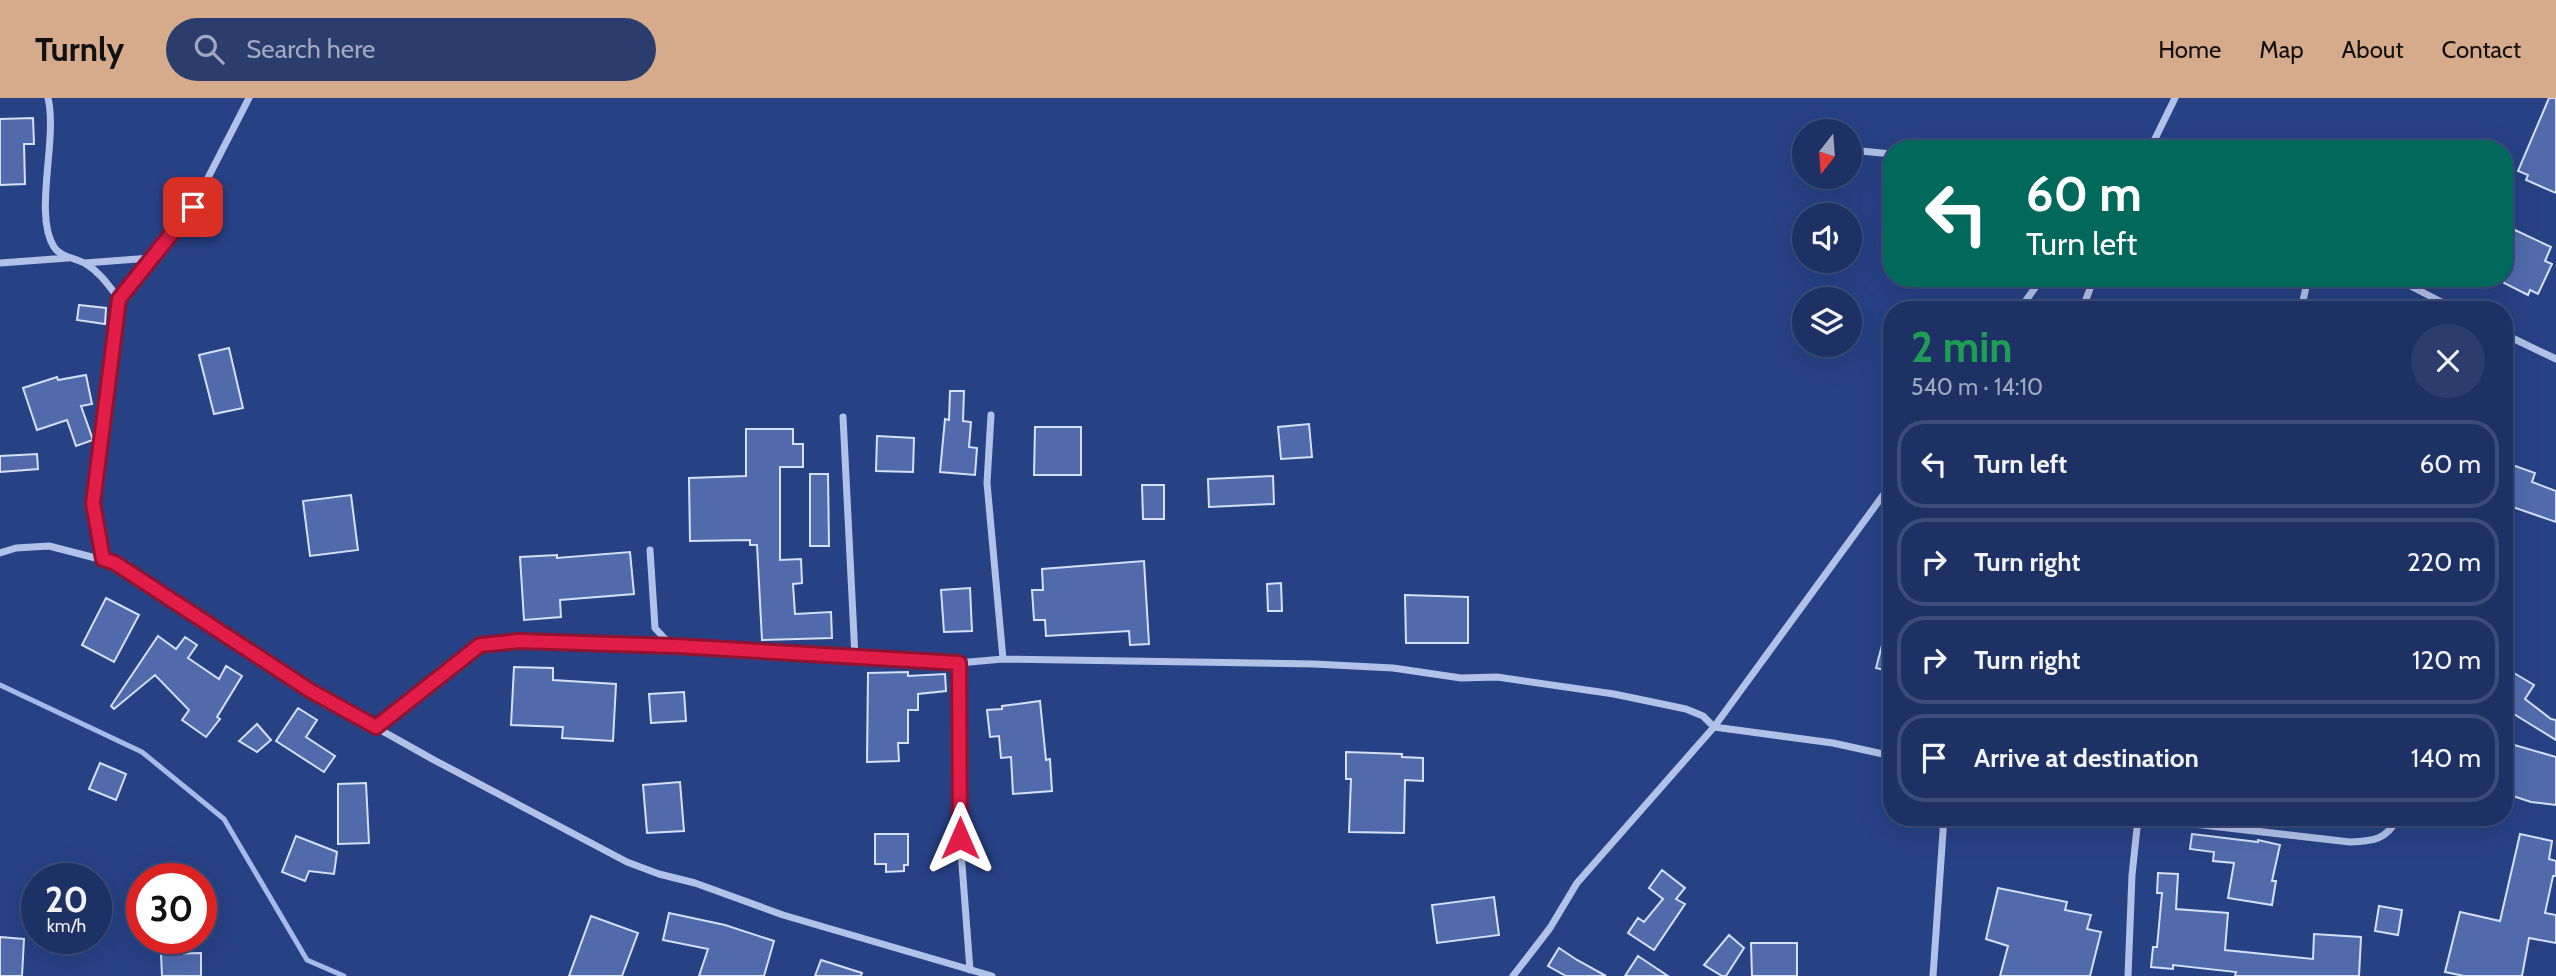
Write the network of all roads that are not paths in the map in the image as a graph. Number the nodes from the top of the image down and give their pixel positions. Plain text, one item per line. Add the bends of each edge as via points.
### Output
1 (48, 98) edge
2 (249, 98) edge
3 (2175, 98) edge
4 (2155, 140) edge
5 (1862, 151) edge
6 (1883, 153) edge
7 (68, 258) junction
8 (151, 258) junction
9 (0, 263) edge
10 (85, 263) junction
11 (2412, 287) edge
12 (119, 299) junction
13 (2440, 301) edge
14 (2513, 340) edge
15 (2556, 359) edge
16 (991, 415) dead end
17 (843, 417) dead end
18 (1883, 495) edge
19 (650, 550) dead end
20 (0, 554) edge
21 (103, 559) junction
22 (676, 646) junction
23 (855, 657) junction
24 (1003, 659) junction
25 (959, 663) junction
26 (376, 727) junction
27 (1714, 727) junction
28 (1883, 754) edge
29 (1943, 826) edge
30 (2135, 826) edge
31 (2207, 826) edge
32 (2394, 826) edge
33 (970, 970) junction
34 (992, 976) edge
35 (1513, 976) edge
36 (1933, 976) edge
37 (2128, 976) edge

1 - 7 street via 51,145 46,224 54,248
2 - 8 street via 193,207
3 - 4 street
5 - 6 street
7 - 9 street
7 - 10 street
8 - 10 street
8 - 12 street
10 - 12 street via 104,278
11 - 13 street
12 - 21 street via 93,503
14 - 15 street
16 - 24 street via 987,483
17 - 23 street
18 - 27 street
19 - 22 street via 655,628
20 - 21 street via 48,546
21 - 26 street
22 - 23 street
22 - 26 street via 519,641 480,645
23 - 25 street
24 - 25 street
24 - 27 street via 1314,664 1393,668 1461,678 1497,677 1686,709
25 - 33 street via 960,838
26 - 33 street via 627,862 783,915
27 - 28 street
27 - 35 street via 1577,883
29 - 36 street
30 - 37 street
31 - 32 street via 2350,842 2375,841
33 - 34 street

